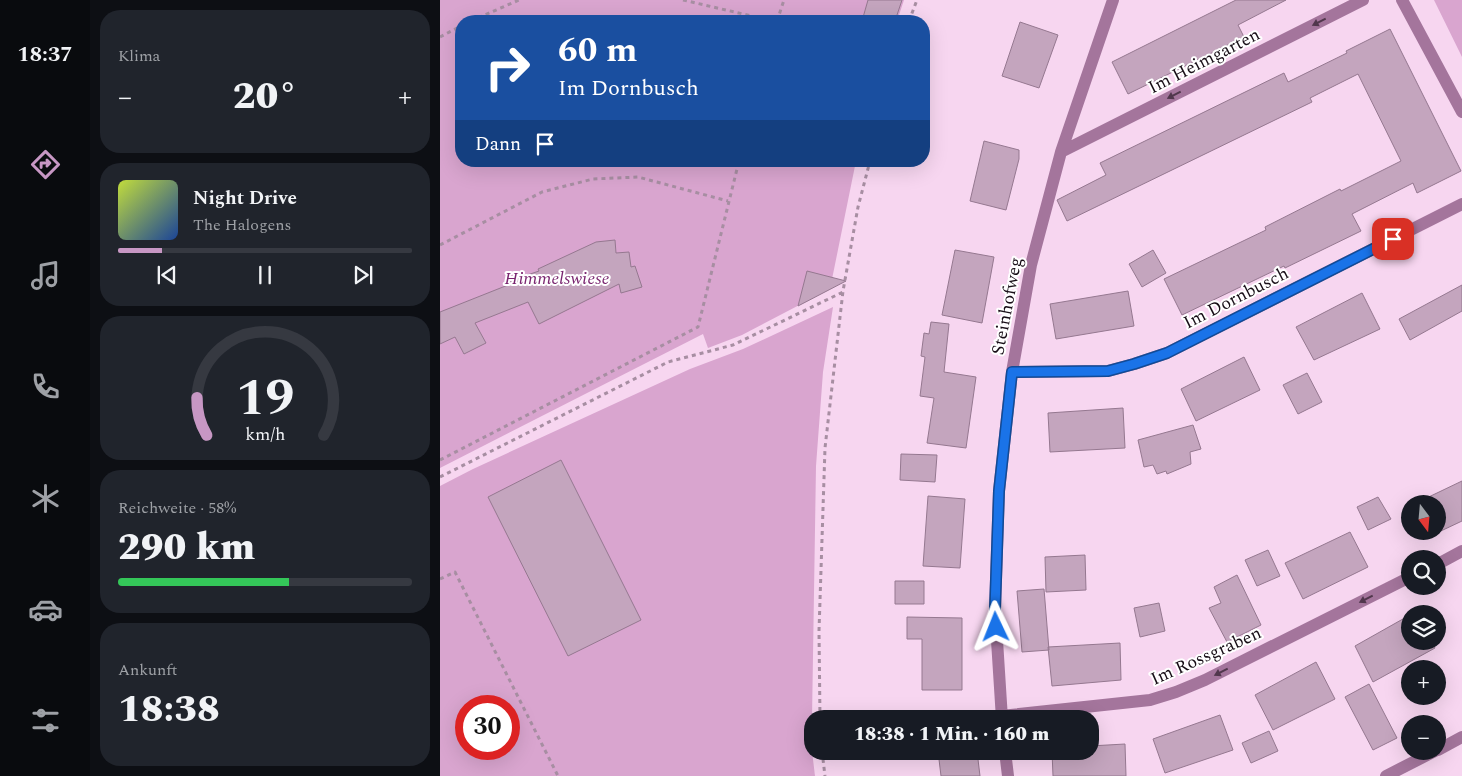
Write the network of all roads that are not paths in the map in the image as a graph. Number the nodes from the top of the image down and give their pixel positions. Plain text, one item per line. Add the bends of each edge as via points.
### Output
1 (1113, 0) edge
2 (1363, 0) edge
3 (1402, 0) edge
4 (1460, 105) edge
5 (1061, 152) junction
6 (1462, 204) edge
7 (1012, 372) junction
8 (1462, 551) edge
9 (1446, 560) edge
10 (1401, 582) edge
11 (1001, 710) edge
12 (1068, 710) edge
13 (1462, 737) edge
14 (1446, 746) edge
15 (1006, 760) edge
16 (1418, 760) edge
17 (1008, 776) edge
18 (1386, 776) edge

1 - 5 street, Steinhofweg
2 -> 5 street, Im Heimgarten
3 - 4 street
5 - 7 street, Steinhofweg via 1032,265
6 - 7 street, Im Dornbusch via 1167,353 1108,371
7 - 11 street, Steinhofweg via 999,491 995,609
8 - 9 street
10 -> 12 street, Im Rossgraben via 1176,692 1150,700
13 - 14 street
15 - 17 street
16 - 18 street

